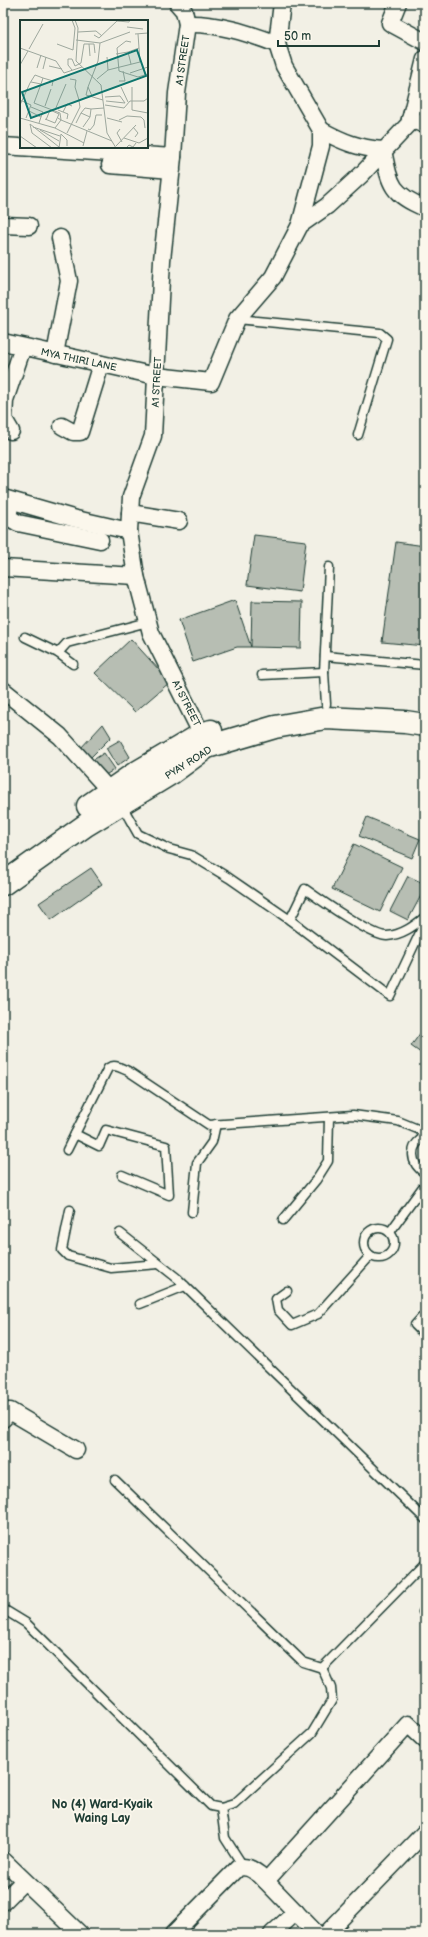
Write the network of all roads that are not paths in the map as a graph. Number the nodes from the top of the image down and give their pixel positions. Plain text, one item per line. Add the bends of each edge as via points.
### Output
1 (177, 3) edge
2 (282, 3) edge
3 (398, 3) edge
4 (187, 24) junction
5 (425, 42) edge
6 (277, 44) junction
7 (425, 59) edge
8 (410, 119) junction
9 (425, 125) edge
10 (321, 130) junction
11 (3, 146) edge
12 (20, 147) edge
13 (59, 148) edge
14 (383, 150) junction
15 (173, 164) junction
16 (110, 165) dead end
17 (425, 208) edge
18 (3, 224) edge
19 (300, 225) junction
20 (29, 226) dead end
21 (60, 238) dead end
22 (237, 319) junction
23 (3, 342) edge
24 (23, 347) junction
25 (55, 354) junction
26 (101, 364) junction
27 (156, 376) junction
28 (62, 426) dead end
29 (12, 431) dead end
30 (358, 435) dead end
31 (7, 500) edge
32 (130, 513) junction
33 (179, 521) dead end
34 (129, 530) junction
35 (100, 540) dead end
36 (329, 567) dead end
37 (3, 568) edge
38 (136, 576) junction
39 (148, 622) junction
40 (26, 637) dead end
41 (58, 653) junction
42 (325, 656) junction
43 (73, 664) dead end
44 (425, 665) edge
45 (324, 672) junction
46 (262, 675) dead end
47 (3, 690) edge
48 (326, 704) junction
49 (425, 710) edge
50 (425, 725) edge
51 (205, 740) junction
52 (116, 797) junction
53 (3, 867) edge
54 (3, 884) edge
55 (425, 917) edge
56 (290, 920) junction
57 (425, 922) edge
58 (329, 1117) junction
59 (216, 1124) junction
60 (75, 1134) junction
61 (424, 1137) edge
62 (67, 1150) dead end
63 (425, 1173) edge
64 (122, 1175) dead end
65 (425, 1184) edge
66 (70, 1210) dead end
67 (192, 1212) dead end
68 (283, 1220) dead end
69 (390, 1232) junction
70 (120, 1233) dead end
71 (370, 1256) junction
72 (158, 1264) junction
73 (185, 1286) junction
74 (287, 1291) dead end
75 (140, 1304) dead end
76 (425, 1314) edge
77 (425, 1335) edge
78 (3, 1419) edge
79 (76, 1450) dead end
80 (115, 1480) dead end
81 (425, 1519) edge
82 (425, 1563) edge
83 (3, 1609) edge
84 (425, 1610) edge
85 (425, 1613) edge
86 (322, 1668) junction
87 (425, 1740) edge
88 (221, 1808) junction
89 (425, 1832) edge
90 (3, 1860) edge
91 (243, 1866) junction
92 (266, 1881) junction
93 (24, 1882) junction
94 (3, 1902) edge
95 (296, 1912) junction
96 (73, 1932) edge
97 (173, 1934) edge
98 (272, 1934) edge
99 (317, 1934) edge
100 (326, 1934) edge

1 - 4 street, A1 STREET via 184,11
2 - 6 street
3 - 5 street via 390,23
4 - 6 street via 214,26 257,36
4 - 15 street, A1 STREET via 177,93
6 - 10 street via 284,66
7 - 8 street
8 - 9 street
8 - 14 street
10 - 14 street via 346,143
10 - 19 street via 321,146
11 - 12 street
13 - 15 street
14 - 17 street via 392,185 400,196
14 - 19 street via 361,175
15 - 16 street
15 - 27 street, A1 STREET via 162,260
18 - 20 street
19 - 22 street via 273,277
21 - 25 street via 69,281
22 - 27 street, MYA THIRI LANE via 211,382
22 - 30 lane via 380,333 388,339
23 - 24 street, MYA THIRI LANE
24 - 25 street, MYA THIRI LANE
24 - 29 street via 5,400 4,419
25 - 26 street, MYA THIRI LANE
26 - 27 street, MYA THIRI LANE
26 - 28 street via 80,432 73,432
27 - 32 street, A1 STREET via 153,436 131,497
31 - 34 street
31 - 35 street via 8,517 18,523
32 - 33 street
32 - 34 street, A1 STREET
34 - 38 street, A1 STREET
36 - 42 lane
37 - 38 street
38 - 39 street, A1 STREET
39 - 41 lane via 67,643
39 - 51 street, A1 STREET via 151,633
40 - 41 lane
41 - 43 lane
42 - 44 lane
42 - 45 lane
45 - 46 lane
45 - 48 lane
47 - 52 street via 60,736
48 - 49 highway, PYAY ROAD
48 - 51 highway, PYAY ROAD via 271,713
50 - 51 highway, PYAY ROAD via 326,718
51 - 52 highway, PYAY ROAD via 172,772
52 - 53 highway, PYAY ROAD via 78,813
52 - 54 highway, PYAY ROAD via 86,824
52 - 56 lane via 138,834 169,849 192,855
55 - 56 lane via 415,926 386,936 367,928 305,890
56 - 57 lane via 390,996
58 - 59 lane
58 - 61 lane via 353,1115 398,1121 420,1130
58 - 68 lane via 328,1161
59 - 60 lane via 209,1124 128,1071 110,1066
59 - 67 lane via 212,1142 197,1164
60 - 62 lane
60 - 64 lane via 99,1146 106,1130 166,1146 168,1195
61 - 63 lane via 413,1148 412,1156 418,1169
65 - 69 lane
66 - 72 lane via 62,1250 68,1256 111,1268
69 - 71 lane via 395,1242 391,1254 381,1259
69 - 71 lane via 378,1227 367,1233 363,1246
70 - 72 lane
71 - 74 lane via 318,1314 292,1325 278,1310 276,1299
72 - 73 lane
73 - 75 lane
73 - 81 lane
76 - 77 lane via 415,1325
78 - 79 street via 10,1411
80 - 86 lane via 303,1662
82 - 86 lane
83 - 88 lane via 26,1623 211,1806
84 - 85 lane
86 - 88 lane via 331,1688 332,1700 312,1733 234,1804
87 - 92 street via 408,1724
88 - 91 lane via 226,1838
89 - 100 street
90 - 93 street
91 - 92 street via 250,1868
91 - 97 street via 238,1868
92 - 95 street
93 - 94 street
93 - 96 street
95 - 98 street
95 - 99 street

